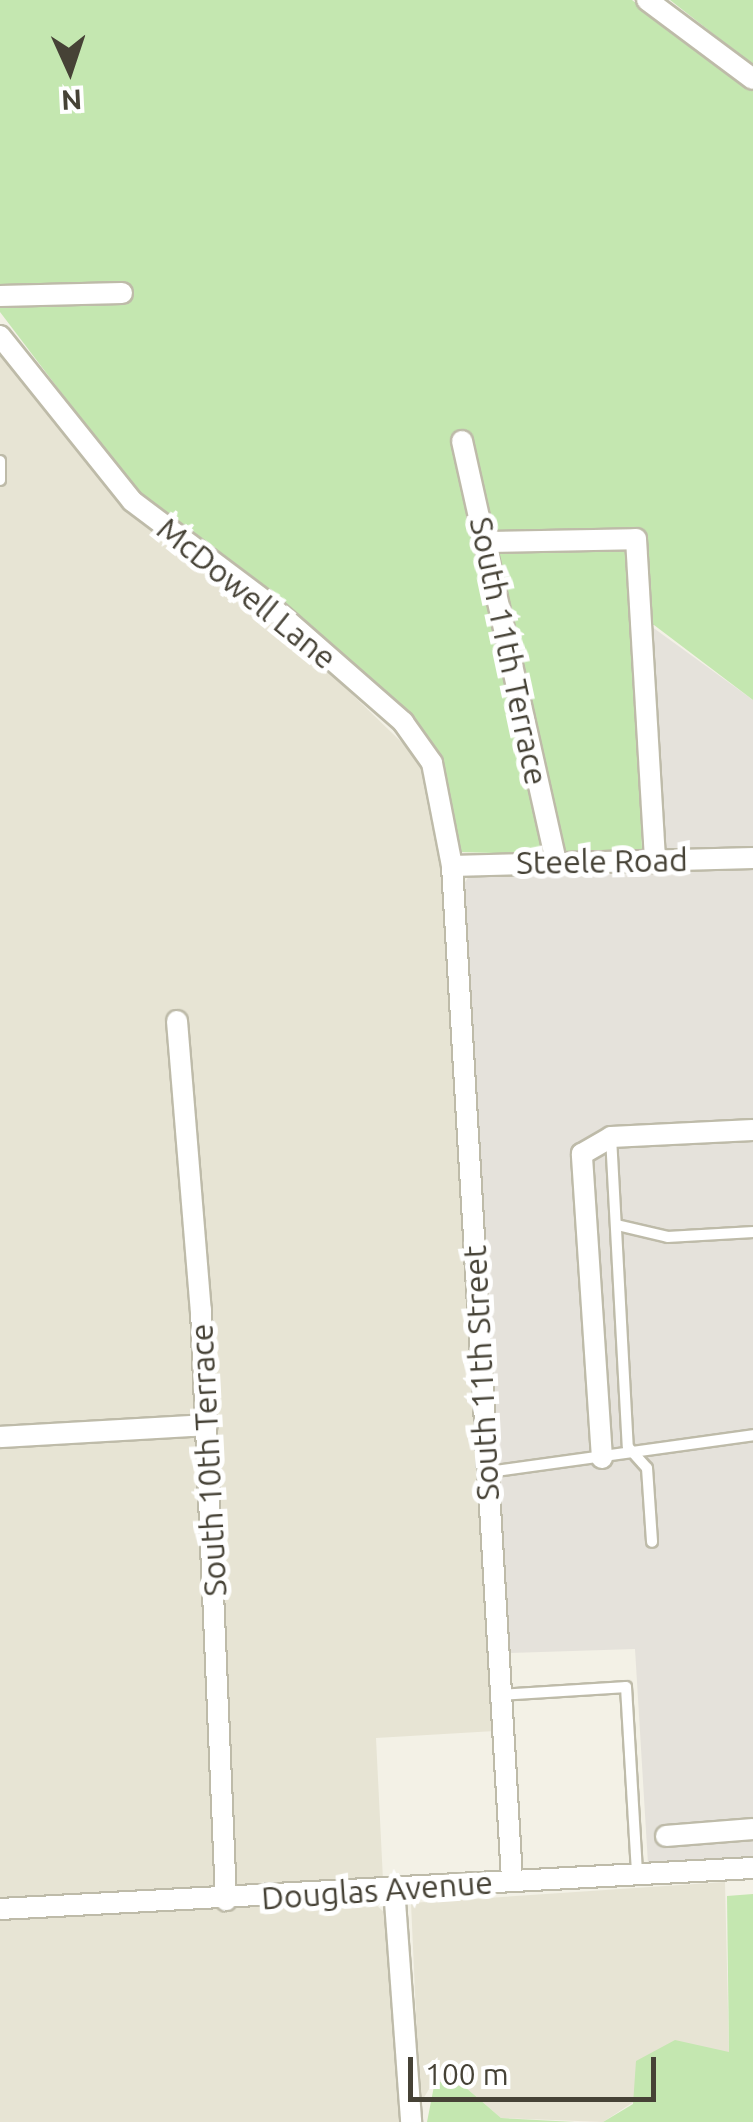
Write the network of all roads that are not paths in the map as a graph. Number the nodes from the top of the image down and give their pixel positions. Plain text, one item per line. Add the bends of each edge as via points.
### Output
1 (647, 0) edge
2 (753, 78) edge
3 (122, 293) dead end
4 (0, 296) edge
5 (0, 336) edge
6 (462, 441) dead end
7 (0, 461) edge
8 (0, 480) edge
9 (486, 542) junction
10 (753, 858) edge
11 (556, 861) junction
12 (655, 862) junction
13 (452, 866) junction
14 (177, 1022) dead end
15 (753, 1130) edge
16 (611, 1137) junction
17 (617, 1225) junction
18 (753, 1232) edge
19 (207, 1425) junction
20 (753, 1435) edge
21 (0, 1437) edge
22 (628, 1447) junction
23 (602, 1458) junction
24 (486, 1472) junction
25 (652, 1542) dead end
26 (500, 1695) junction
27 (753, 1829) edge
28 (666, 1836) dead end
29 (753, 1868) edge
30 (637, 1874) junction
31 (512, 1880) junction
32 (394, 1888) junction
33 (226, 1900) junction
34 (0, 1909) edge
35 (411, 2122) edge

1 - 2 street
3 - 4 street
5 - 13 street, McDowell Lane via 132,501 403,722 432,763
6 - 9 street, South 11th Terrace
7 - 8 lane
9 - 11 street, South 11th Terrace
9 - 12 street via 636,539
10 - 12 street, Steele Road
11 - 12 street, Steele Road
11 - 13 street, Steele Road
13 - 24 street, South 11th Street
14 - 19 street, South 10th Terrace
15 - 16 street
16 - 17 lane
16 - 23 street via 582,1154
17 - 18 lane via 668,1237
17 - 22 lane
19 - 21 street
19 - 33 street, South 10th Terrace
20 - 22 lane
22 - 23 lane
22 - 25 lane via 646,1468
23 - 24 lane
24 - 26 street, South 11th Street
26 - 30 lane via 626,1688
26 - 31 street, South 11th Street
27 - 28 street
29 - 30 street, Douglas Avenue
30 - 31 street, Douglas Avenue
31 - 32 street, Douglas Avenue
32 - 33 street, Douglas Avenue
32 - 35 street
33 - 34 street, Douglas Avenue

